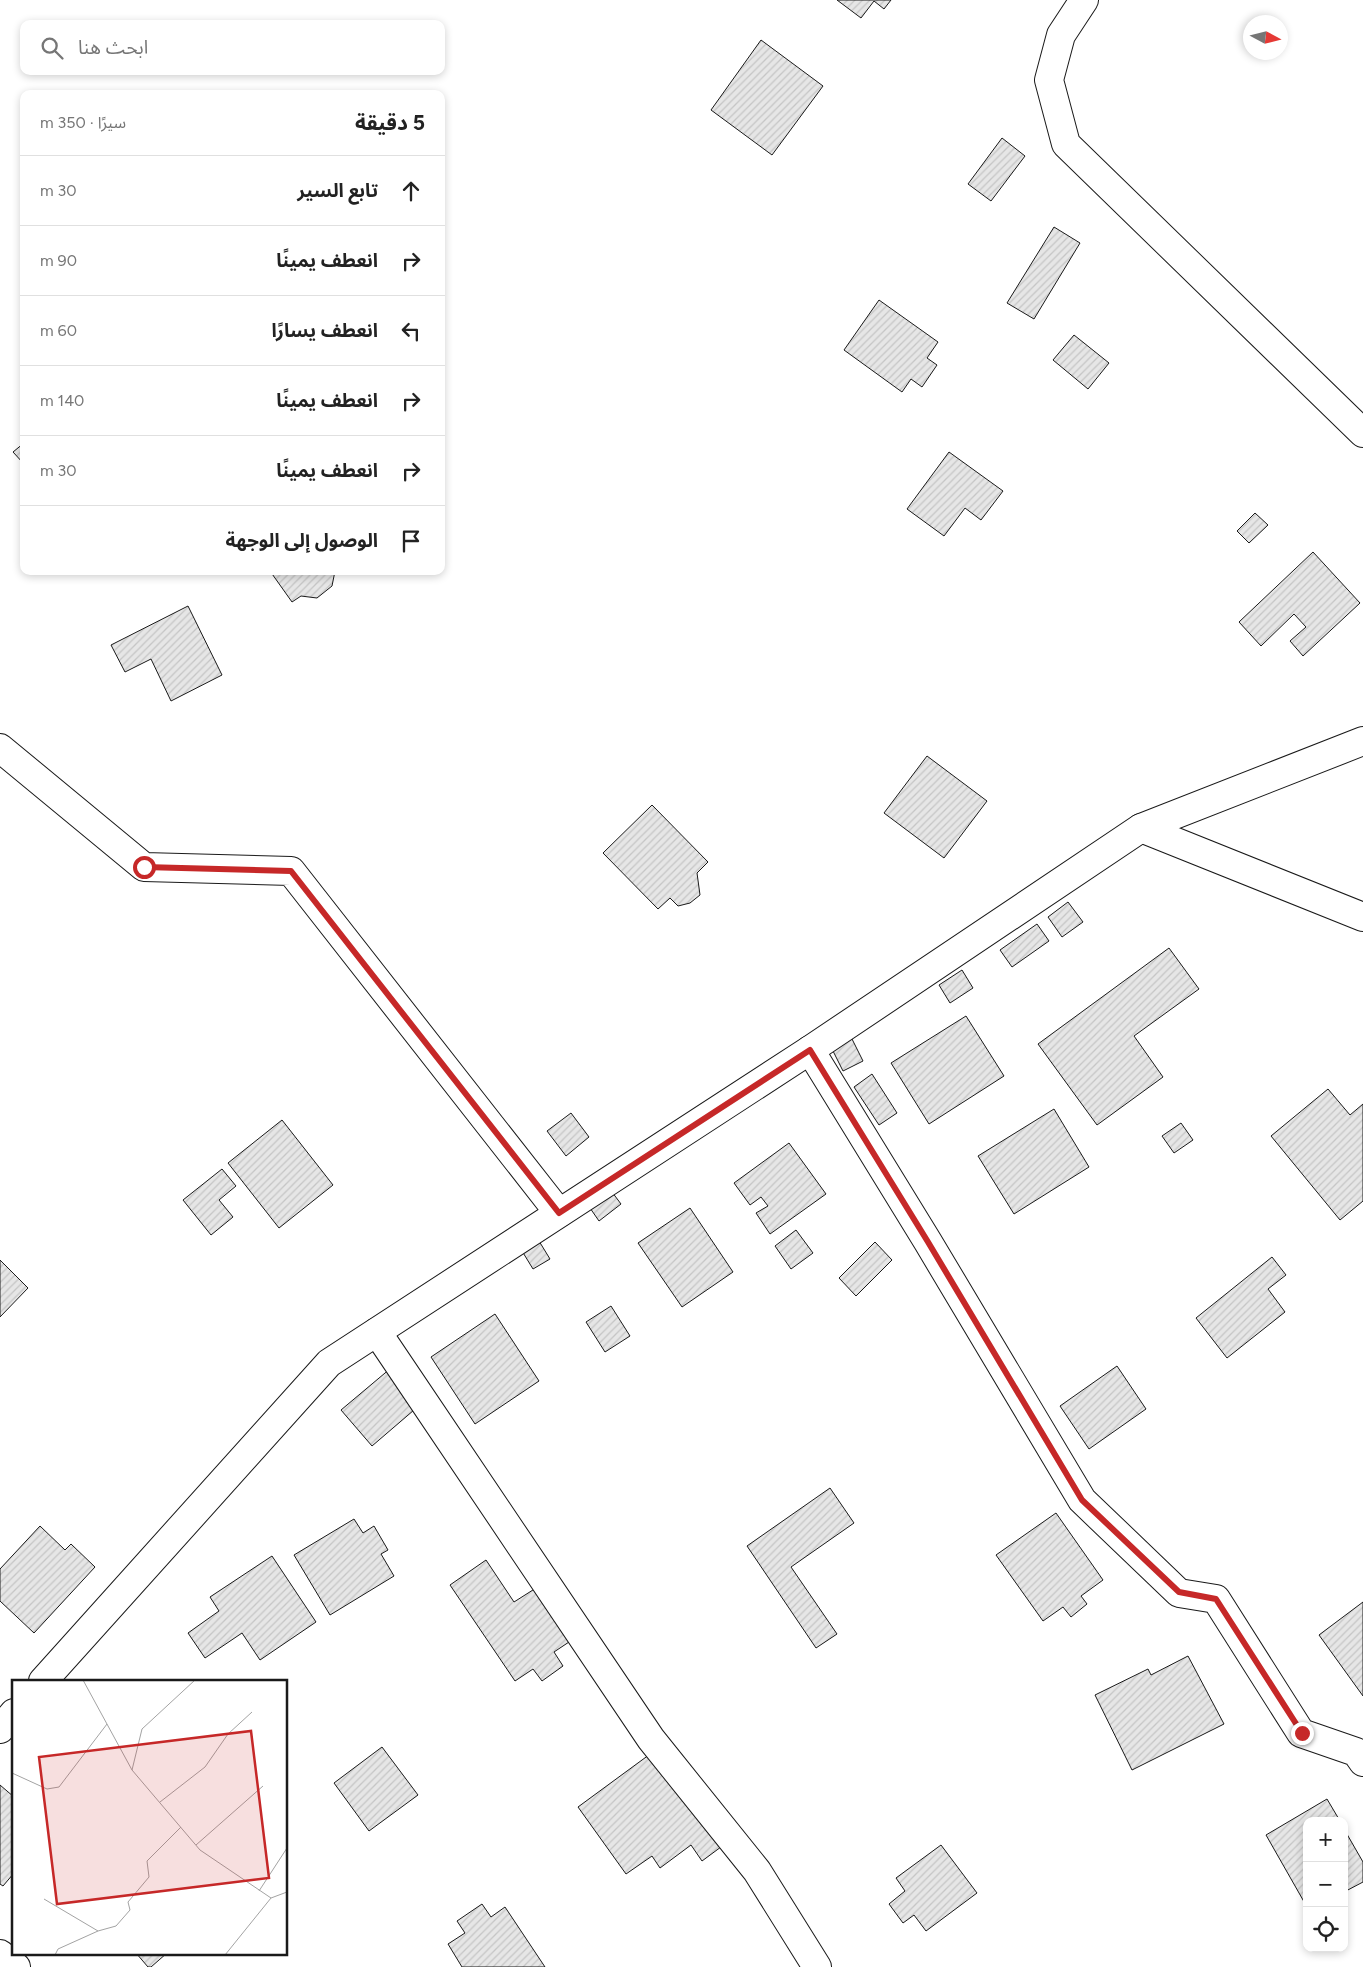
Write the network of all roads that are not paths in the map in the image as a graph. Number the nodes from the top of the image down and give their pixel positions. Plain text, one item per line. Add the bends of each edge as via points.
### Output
1 (1084, 0) edge
2 (1363, 433) edge
3 (1363, 741) edge
4 (0, 748) edge
5 (1141, 828) junction
6 (1363, 917) edge
7 (810, 1050) junction
8 (559, 1213) junction
9 (377, 1332) junction
10 (44, 1680) edge
11 (12, 1716) edge
12 (0, 1729) edge
13 (1363, 1762) edge
14 (0, 1954) edge
15 (16, 1967) edge
16 (817, 1967) edge

1 - 2 street via 1061,36 1049,80 1066,144
3 - 5 street
4 - 8 street via 144,867 291,871
5 - 6 street
5 - 7 street
7 - 8 street
7 - 13 street via 1082,1500 1179,1592 1216,1599 1302,1733 1356,1752
8 - 9 street
9 - 10 street via 329,1363
9 - 16 street via 650,1739 757,1871
11 - 12 street
14 - 15 street

